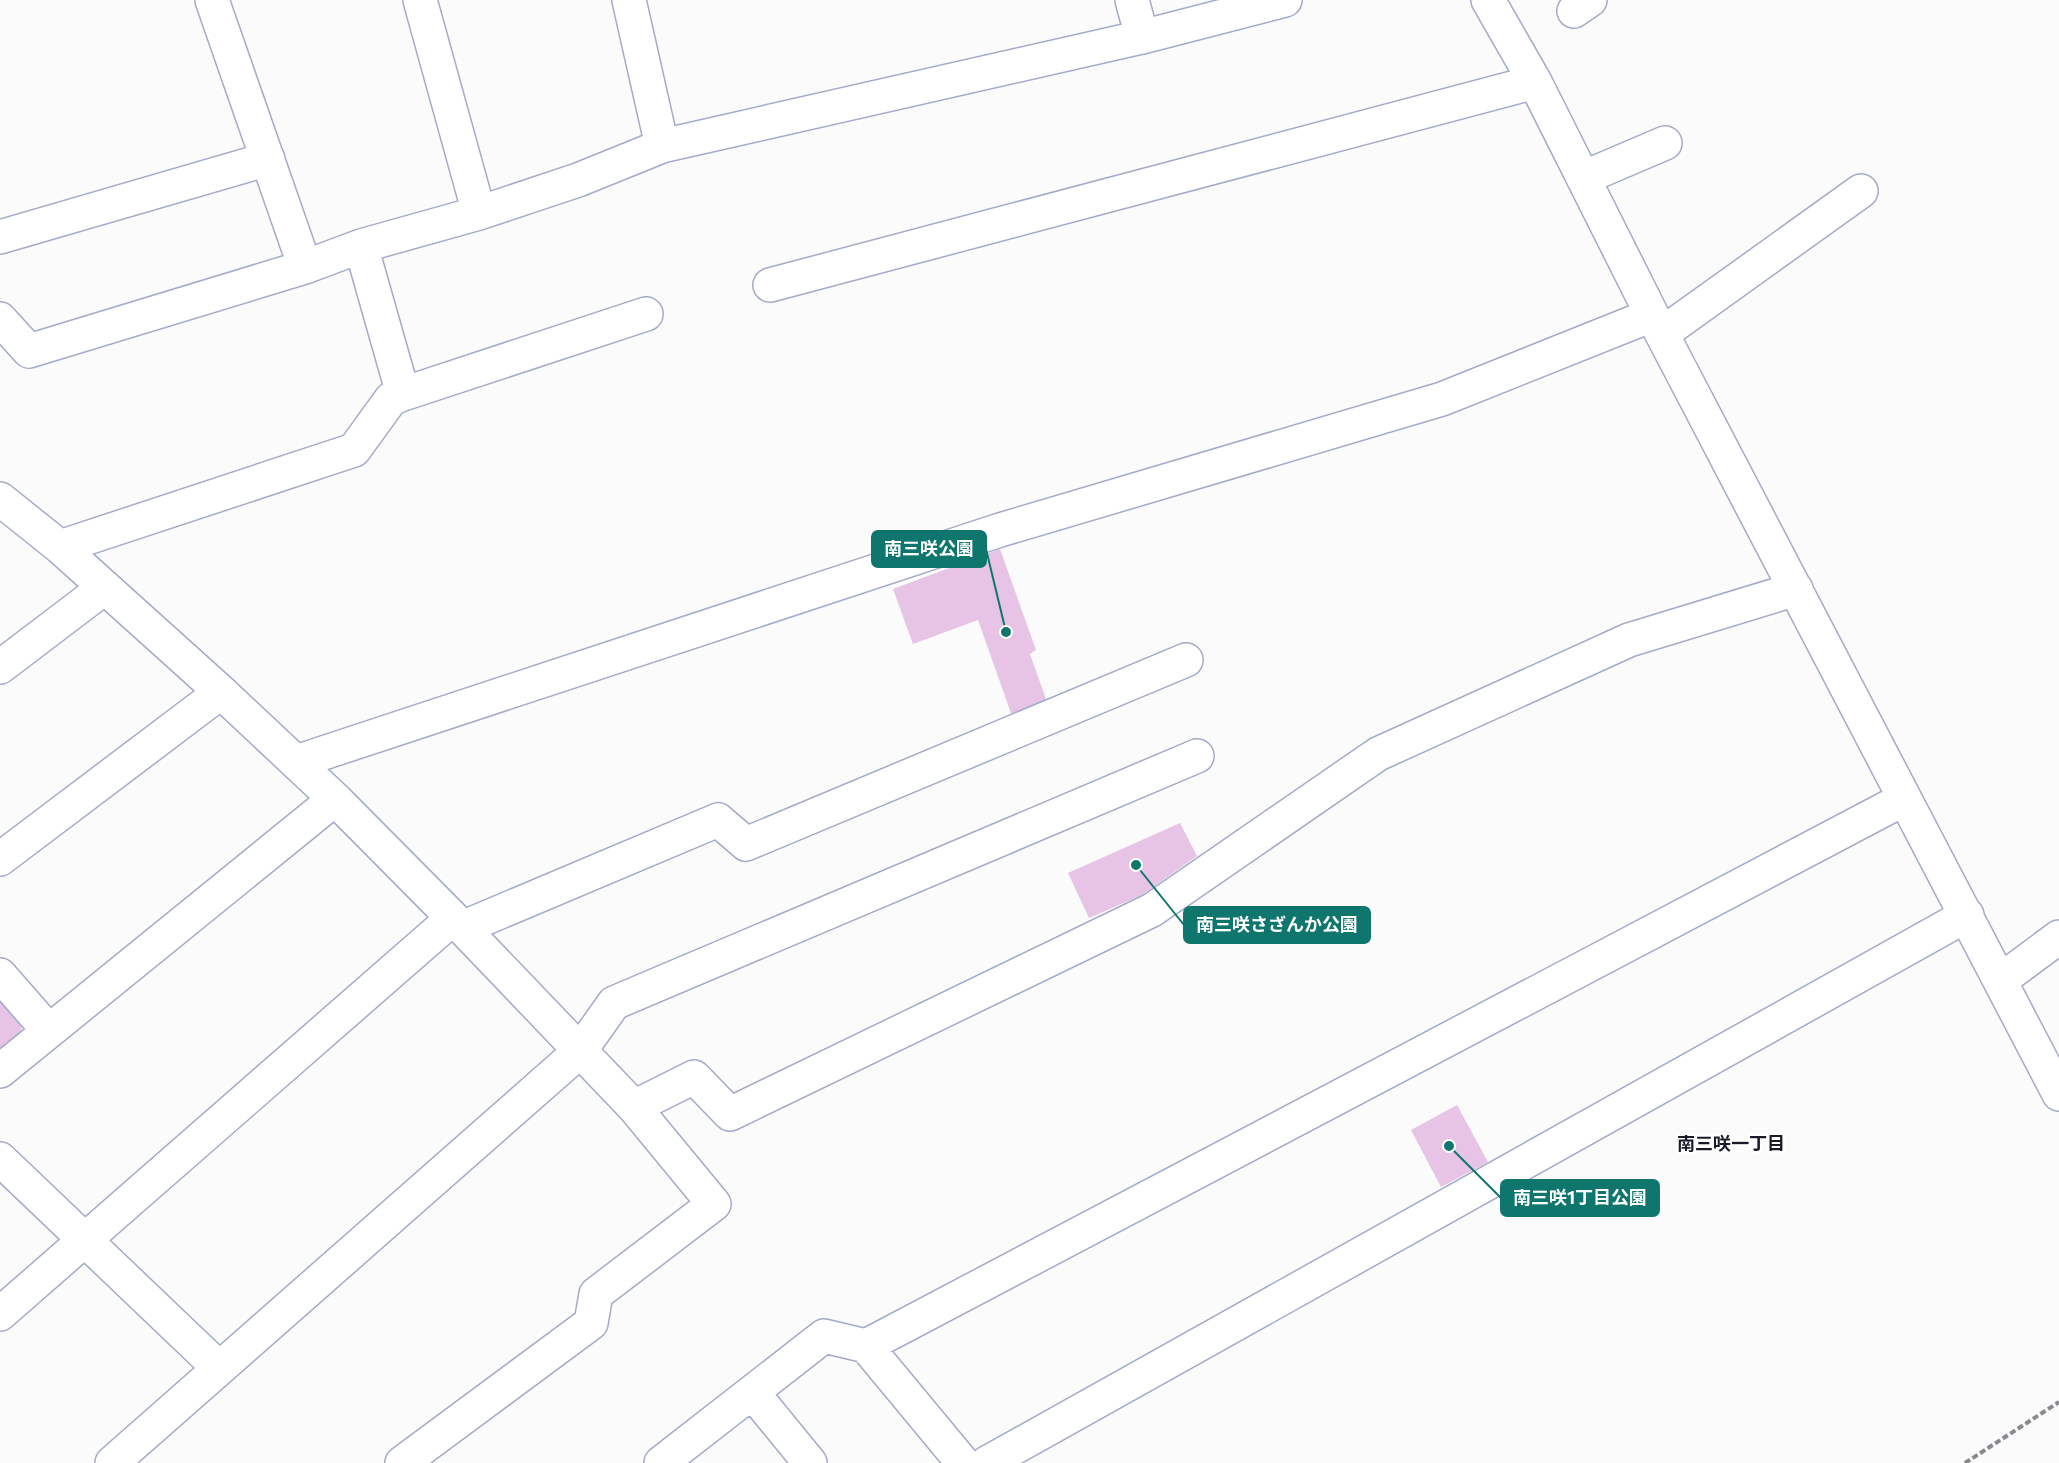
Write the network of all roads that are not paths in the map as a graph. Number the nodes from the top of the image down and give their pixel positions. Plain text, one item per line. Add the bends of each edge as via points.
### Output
1 (212, 0) edge
2 (420, 0) edge
3 (629, 0) edge
4 (1132, 0) edge
5 (1285, 0) edge
6 (1488, 0) edge
7 (1142, 37) junction
8 (1535, 82) junction
9 (1665, 142) dead end
10 (662, 146) junction
11 (268, 159) junction
12 (1583, 178) junction
13 (1861, 191) dead end
14 (479, 213) junction
15 (0, 237) edge
16 (361, 246) junction
17 (305, 267) junction
18 (770, 285) dead end
19 (646, 314) dead end
20 (0, 319) edge
21 (1658, 324) junction
22 (403, 394) junction
23 (0, 499) edge
24 (60, 547) junction
25 (104, 588) junction
26 (1796, 589) junction
27 (1186, 660) dead end
28 (0, 667) edge
29 (221, 692) junction
30 (1197, 756) dead end
31 (296, 762) junction
32 (335, 799) junction
33 (1904, 799) junction
34 (0, 859) edge
35 (1967, 915) junction
36 (458, 923) junction
37 (2059, 937) edge
38 (0, 975) edge
39 (2001, 980) junction
40 (48, 1030) junction
41 (580, 1051) junction
42 (0, 1071) edge
43 (2059, 1093) edge
44 (634, 1107) junction
45 (0, 1159) edge
46 (85, 1240) junction
47 (0, 1314) edge
48 (866, 1346) junction
49 (219, 1368) junction
50 (752, 1392) junction
51 (112, 1463) edge
52 (402, 1463) edge
53 (661, 1463) edge
54 (810, 1463) edge
55 (963, 1463) edge
56 (987, 1463) edge

1 - 11 street
2 - 14 street
3 - 10 street
4 - 7 street
5 - 7 street
6 - 8 street
7 - 10 street
8 - 12 street
8 - 18 street
9 - 12 street
10 - 14 street via 578,180
11 - 15 street
11 - 17 street
12 - 21 street
13 - 21 street
14 - 16 street
16 - 17 street
16 - 22 street
17 - 20 street via 29,351
19 - 22 street
21 - 26 street
21 - 31 street via 1442,399 1000,530
22 - 24 street via 391,399 354,450
23 - 24 street
24 - 25 street
25 - 28 street
25 - 29 street
26 - 33 street
26 - 44 street via 1629,640 1378,754 1152,910 730,1114 694,1077
27 - 36 street via 746,844 718,820
29 - 31 street
29 - 34 street
30 - 41 street via 614,1003
31 - 32 street
32 - 36 street
32 - 40 street
33 - 35 street
33 - 48 street
35 - 39 street
35 - 56 street
36 - 41 street
36 - 46 street
37 - 39 street
38 - 40 street
39 - 43 street
40 - 42 street
41 - 44 street
41 - 49 street
44 - 52 street via 714,1204 596,1294 591,1323
45 - 46 street
46 - 47 street
46 - 49 street
48 - 50 street via 824,1336
48 - 55 street
49 - 51 street
50 - 53 street
50 - 54 street

